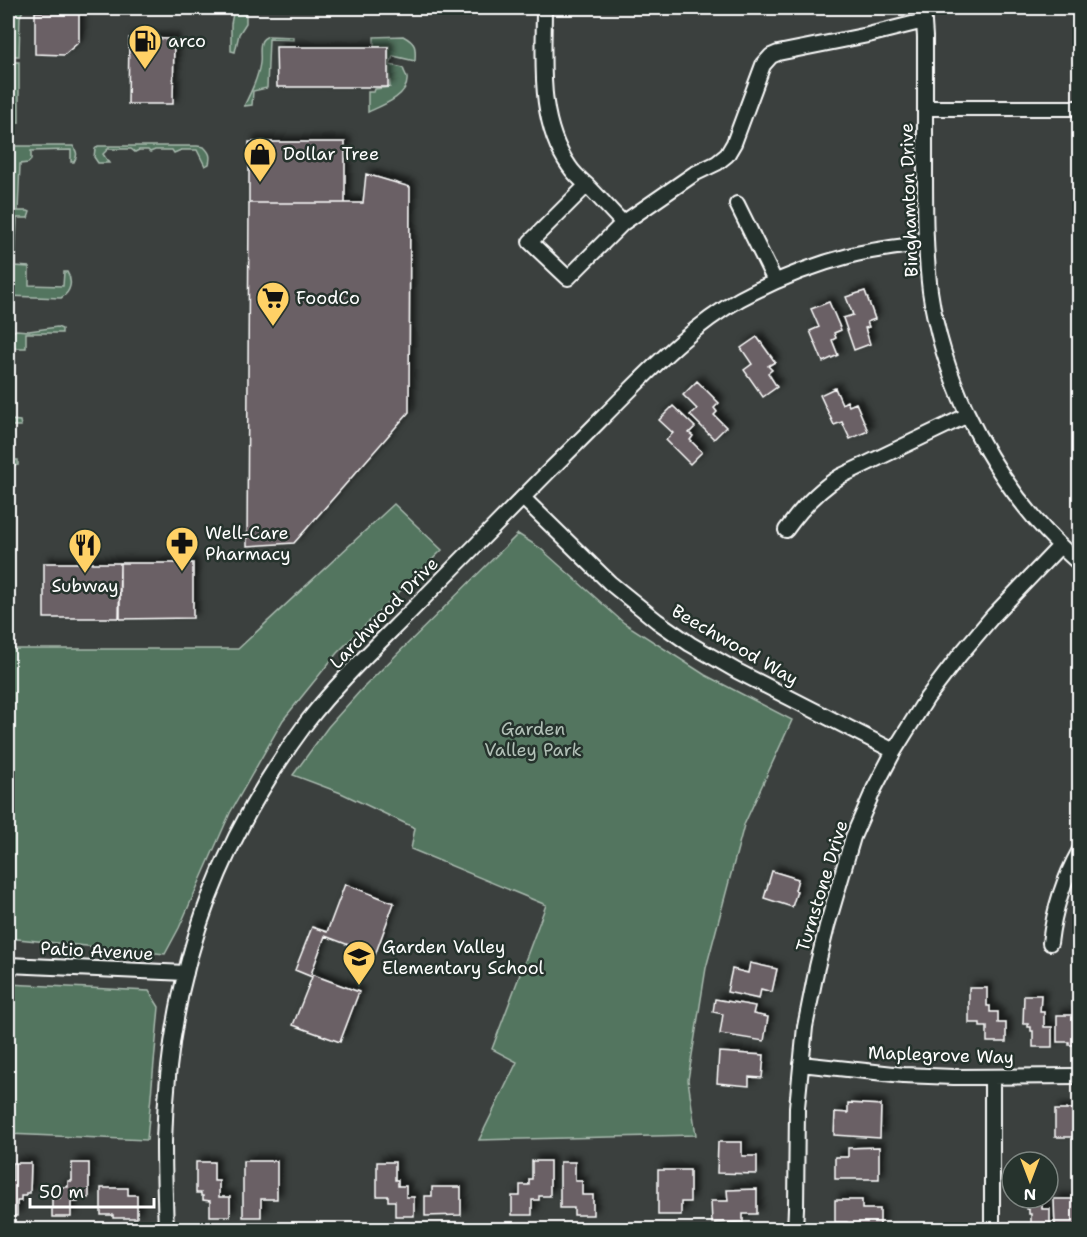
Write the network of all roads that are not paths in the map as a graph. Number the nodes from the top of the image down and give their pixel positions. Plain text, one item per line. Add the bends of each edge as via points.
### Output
1 (544, 8) edge
2 (923, 14) edge
3 (925, 108) junction
4 (1080, 108) edge
5 (587, 185) junction
6 (737, 204) dead end
7 (623, 223) junction
8 (926, 243) junction
9 (775, 281) junction
10 (968, 415) junction
11 (523, 498) junction
12 (786, 530) dead end
13 (1060, 546) junction
14 (1080, 564) edge
15 (894, 751) junction
16 (1080, 850) edge
17 (1050, 943) dead end
18 (8, 965) edge
19 (186, 973) junction
20 (801, 1064) junction
21 (1080, 1076) edge
22 (992, 1077) junction
23 (166, 1230) edge
24 (795, 1230) edge
25 (992, 1230) edge

1 - 5 street via 544,92 548,114 568,166
2 - 3 street, Binghamton Drive
2 - 7 street via 868,35 771,56 763,65 727,155
3 - 4 street
3 - 8 street, Binghamton Drive
5 - 7 street
5 - 7 street via 530,242 568,278
6 - 9 street
8 - 9 street, Larchwood Drive via 856,254
8 - 10 street, Binghamton Drive via 930,292 940,339
9 - 11 street, Larchwood Drive via 737,301 680,342
10 - 12 street via 841,476 799,512
10 - 13 street, Binghamton Drive via 1016,495
11 - 15 street, Beechwood Way via 610,583 690,644
11 - 19 street, Larchwood Drive via 348,674 309,720 249,811 228,854 193,943
13 - 14 street, Binghamton Drive
13 - 15 street, Turnstone Drive via 958,656
15 - 20 street, Turnstone Drive via 852,837 817,967
16 - 17 street via 1060,892
18 - 19 street, Patio Avenue
19 - 23 street, Larchwood Drive via 172,1037 165,1108
20 - 22 street, Maplegrove Way via 912,1075
20 - 24 street, Turnstone Drive
21 - 22 street, Maplegrove Way
22 - 25 street

